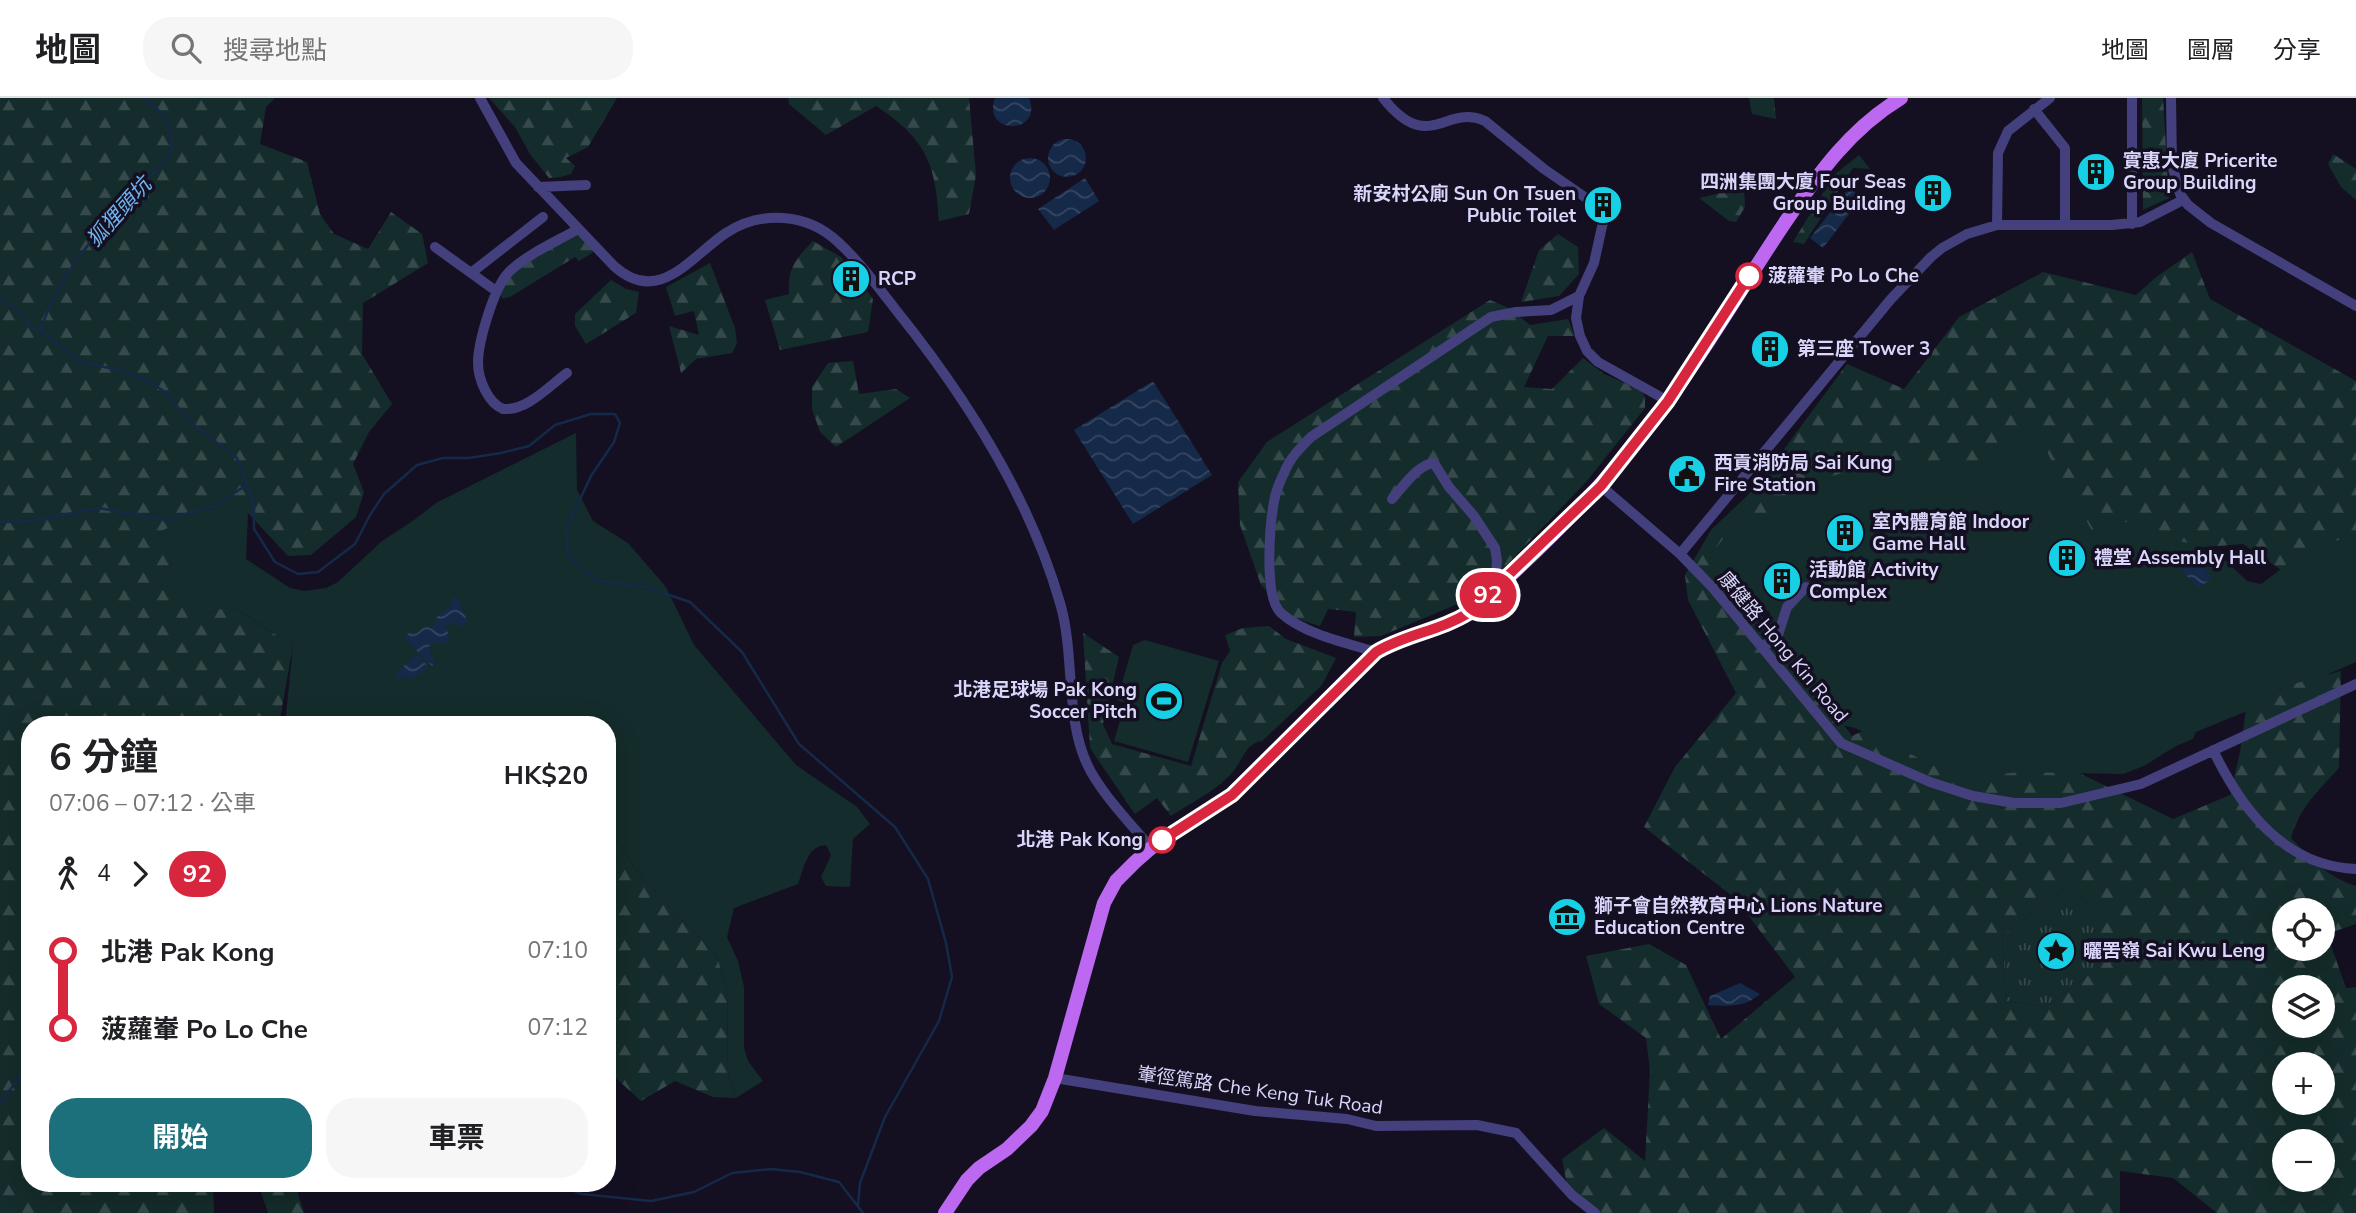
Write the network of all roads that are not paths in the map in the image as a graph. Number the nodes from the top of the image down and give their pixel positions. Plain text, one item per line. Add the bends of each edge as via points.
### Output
1 (480, 98) edge
2 (1383, 98) edge
3 (1901, 98) edge
4 (2050, 98) edge
5 (2132, 98) edge
6 (2171, 98) edge
7 (2034, 109) junction
8 (586, 185) dead end
9 (538, 187) junction
10 (2183, 200) junction
11 (543, 217) dead end
12 (2132, 223) junction
13 (1997, 225) junction
14 (2065, 225) junction
15 (578, 229) junction
16 (435, 247) dead end
17 (471, 273) junction
18 (496, 291) junction
19 (1578, 296) junction
20 (2356, 306) edge
21 (567, 373) dead end
22 (1668, 401) junction
23 (1601, 486) junction
24 (1392, 499) dead end
25 (1680, 554) junction
26 (1806, 587) dead end
27 (1495, 589) junction
28 (1762, 648) junction
29 (1376, 652) junction
30 (2356, 684) edge
31 (2213, 750) junction
32 (1151, 848) junction
33 (2356, 869) edge
34 (1055, 1079) junction
35 (945, 1213) edge
36 (1595, 1213) edge

1 - 9 street via 516,163
2 - 19 street via 1394,112 1418,126 1479,118 1589,200 1603,222 1594,262
3 - 22 main road via 1862,126 1821,170
4 - 7 street
5 - 12 street
6 - 10 street via 2172,165
7 - 13 street via 2008,131 1998,153
7 - 14 street via 2065,148
8 - 9 street
9 - 15 street
10 - 12 street
10 - 20 street via 2211,223
11 - 17 street
12 - 14 street
13 - 14 street
13 - 25 street via 1967,234 1931,257
15 - 18 street via 519,264
15 - 32 street via 620,272 645,281 673,275 730,230 765,218 804,222 828,233 848,251 937,360 1027,514 1062,611 1084,757 1094,777
16 - 17 street
17 - 18 street
18 - 21 street via 478,361 480,379 495,404 516,408
19 - 22 street via 1576,318 1587,351 1598,362
19 - 29 street via 1551,310 1491,317 1311,437 1285,469 1275,496 1270,538 1274,604 1279,613 1322,636
22 - 23 main road
23 - 25 street, 康健路 Hong Kin Road
23 - 27 main road
24 - 27 street via 1422,468 1434,463 1495,548
25 - 28 street, 康健路 Hong Kin Road
26 - 28 street via 1787,607 1778,635
27 - 29 main road via 1453,622
28 - 31 street, 康健路 Hong Kin Road via 1841,743 1973,796 2014,803 2062,803 2141,784
29 - 32 main road via 1232,795
30 - 31 street, 康健路 Hong Kin Road
31 - 33 street via 2240,799 2278,841 2314,862
32 - 34 main road via 1116,881 1104,904
34 - 35 main road via 1031,1126 967,1180
34 - 36 street, 輋徑篤路 Che Keng Tuk Road via 1376,1126 1477,1125 1516,1133 1572,1195

